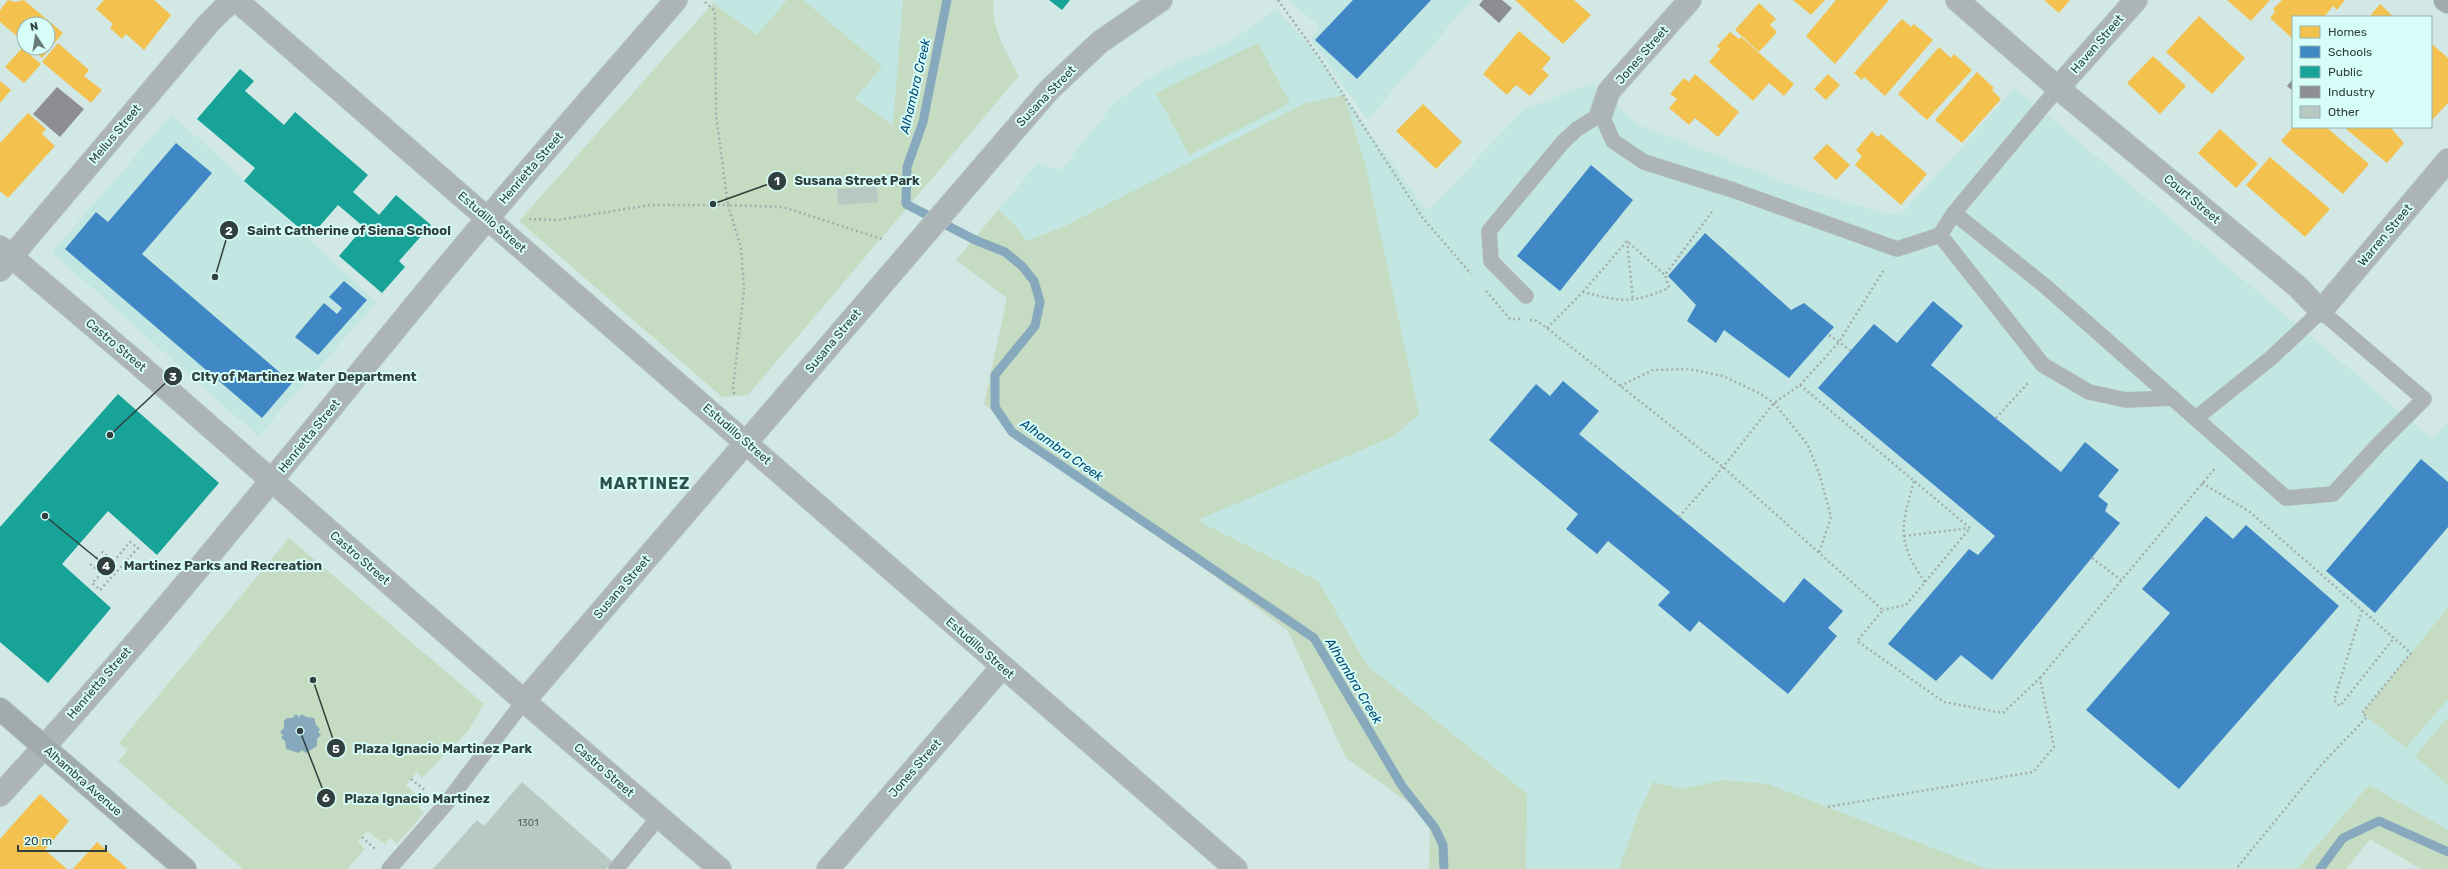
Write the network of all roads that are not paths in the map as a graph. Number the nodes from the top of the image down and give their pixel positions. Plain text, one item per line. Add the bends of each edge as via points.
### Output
1 (232, 0) edge
2 (236, 0) edge
3 (676, 0) edge
4 (1161, 0) edge
5 (1690, 0) edge
6 (1957, 0) edge
7 (2136, 0) edge
8 (2445, 0) edge
9 (2448, 2) edge
10 (2058, 88) junction
11 (1601, 114) junction
12 (2448, 160) edge
13 (1954, 213) junction
14 (486, 219) junction
15 (1940, 235) junction
16 (4, 258) edge
17 (1526, 296) dead end
18 (2321, 311) junction
19 (2173, 398) junction
20 (2196, 418) junction
21 (747, 442) junction
22 (272, 482) junction
23 (1002, 667) junction
24 (524, 701) junction
25 (0, 709) edge
26 (44, 748) junction
27 (0, 795) edge
28 (659, 817) junction
29 (185, 869) edge
30 (389, 869) edge
31 (616, 869) edge
32 (720, 869) edge
33 (828, 869) edge
34 (1236, 869) edge

1 - 16 street, Mellus Street
2 - 14 street, Estudillo Street
3 - 14 street, Henrietta Street
4 - 21 street, Susana Street via 1100,42 1049,90
5 - 11 street, Jones Street via 1609,92
6 - 10 street, Court Street
7 - 10 street, Haven Street
8 - 9 main road
10 - 13 lane
10 - 18 street, Court Street via 2298,287
11 - 15 lane via 1613,141 1644,162 1733,190 1897,249
11 - 17 lane via 1577,129 1563,142 1489,231 1492,261
12 - 18 street, Warren Street
13 - 15 lane
13 - 19 lane via 2045,286
14 - 21 street, Estudillo Street
14 - 22 street, Henrietta Street
15 - 19 lane via 2043,365 2089,392 2126,400
16 - 22 street, Castro Street via 136,362
18 - 20 lane via 2271,358
18 - 20 lane, Court Street via 2424,399 2333,494 2286,498
19 - 20 lane
21 - 23 street, Estudillo Street
21 - 24 street, Susana Street
22 - 24 street, Castro Street
22 - 26 street, Henrietta Street
23 - 33 street, Jones Street
23 - 34 street, Estudillo Street
24 - 28 street, Castro Street
24 - 30 lane via 445,805
25 - 26 main road, Alhambra Avenue
26 - 27 street, Henrietta Street
26 - 29 main road, Alhambra Avenue
28 - 31 lane
28 - 32 street, Castro Street

